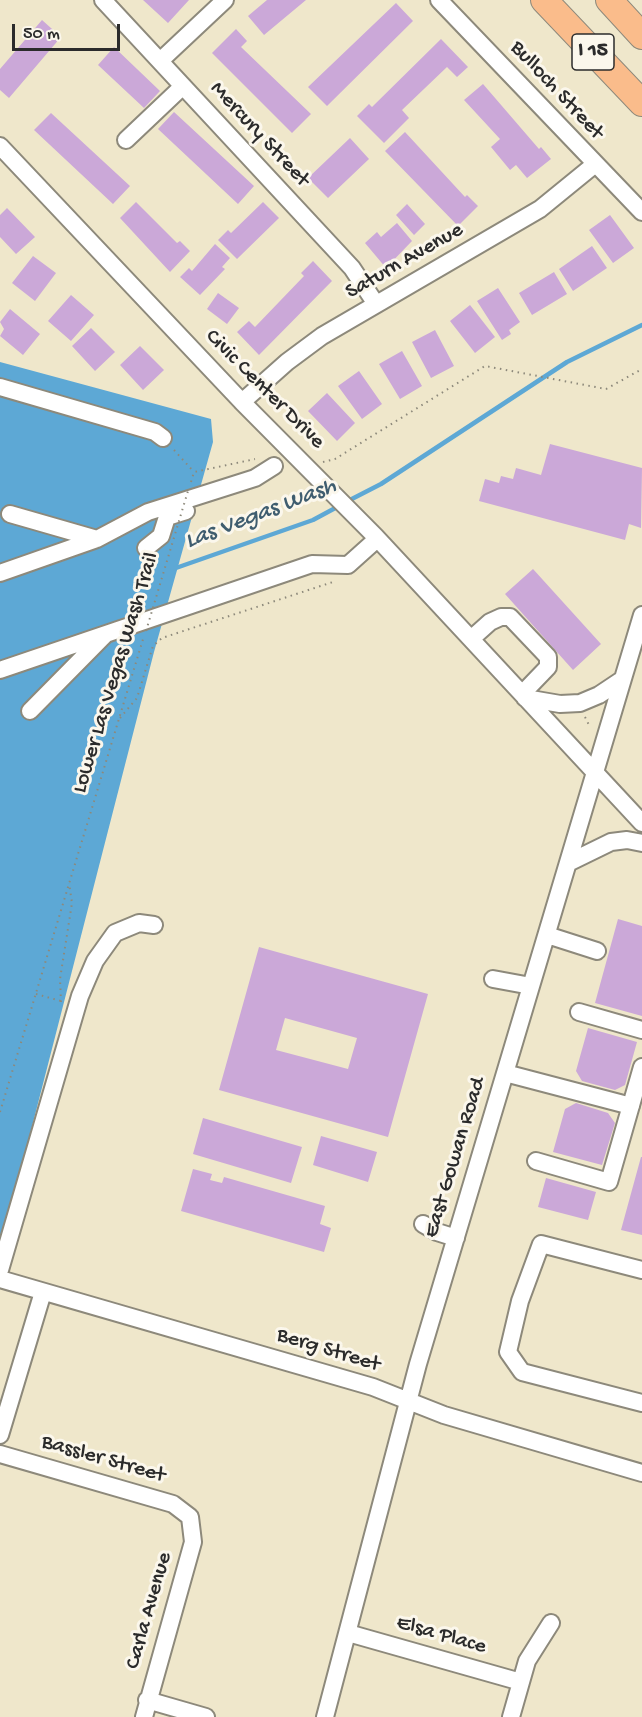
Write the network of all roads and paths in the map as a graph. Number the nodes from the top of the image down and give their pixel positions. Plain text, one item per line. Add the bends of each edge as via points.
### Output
1 (103, 0) edge
2 (225, 0) edge
3 (439, 0) edge
4 (544, 0) edge
5 (609, 0) edge
6 (642, 36) edge
7 (160, 61) junction
8 (183, 86) junction
9 (642, 103) edge
10 (126, 140) dead end
11 (0, 147) edge
12 (594, 165) junction
13 (642, 212) edge
14 (376, 304) junction
15 (642, 369) edge
16 (0, 387) edge
17 (242, 402) junction
18 (163, 438) joint
19 (289, 448) junction
20 (274, 466) junction
21 (310, 469) junction
22 (194, 472) junction
23 (10, 514) dead end
24 (376, 538) junction
25 (97, 539) junction
26 (146, 548) dead end
27 (0, 573) edge
28 (338, 580) dead end
29 (640, 626) edge
30 (108, 633) junction
31 (471, 639) junction
32 (0, 670) edge
33 (620, 681) junction
34 (524, 696) junction
35 (30, 711) dead end
36 (118, 720) junction
37 (593, 771) junction
38 (642, 824) edge
39 (642, 843) edge
40 (568, 863) junction
41 (69, 883) junction
42 (154, 925) dead end
43 (547, 935) junction
44 (597, 951) dead end
45 (493, 979) dead end
46 (531, 986) junction
47 (36, 994) junction
48 (61, 1001) junction
49 (579, 1012) dead end
50 (74, 1017) junction
51 (642, 1030) edge
52 (642, 1067) edge
53 (505, 1073) junction
54 (631, 1106) junction
55 (0, 1112) edge
56 (536, 1161) dead end
57 (423, 1224) dead end
58 (456, 1238) junction
59 (0, 1270) edge
60 (642, 1270) edge
61 (0, 1279) edge
62 (43, 1292) junction
63 (408, 1401) junction
64 (642, 1403) edge
65 (0, 1435) edge
66 (0, 1454) edge
67 (642, 1473) edge
68 (190, 1517) joint
69 (551, 1623) dead end
70 (348, 1633) junction
71 (521, 1682) junction
72 (146, 1709) edge
73 (206, 1717) edge
74 (325, 1717) edge
75 (510, 1717) edge

1 - 7 street, Mercury Street
2 - 7 street
3 - 12 street, Bulloch Street
4 - 9 highway, I 15
5 - 6 highway, I 15
7 - 8 street, Mercury Street
8 - 10 street
8 - 14 street, Mercury Street via 352,268
11 - 17 street, Civic Center Drive
12 - 13 street, Bulloch Street
12 - 14 street, Saturn Avenue via 540,210
14 - 17 street, Saturn Avenue via 286,362
15 - 21 path via 606,389 485,366 335,459
16 - 18 street via 155,432
17 - 19 street, Civic Center Drive
18 - 22 path
19 - 20 street
19 - 21 street, Civic Center Drive
20 - 22 path via 264,456
20 - 25 street via 255,478 148,512
20 - 26 street via 264,485 167,517 161,536
21 - 24 street, Civic Center Drive
22 - 36 path, Lower Las Vegas Wash Trail, bridge
23 - 25 street
24 - 30 street via 348,565 312,564
24 - 31 street, Civic Center Drive
25 - 27 street
28 - 36 path via 162,638 153,646 137,698
29 - 33 street, East Gowan Road
30 - 32 street
30 - 35 street
31 - 34 street, Civic Center Drive
31 - 34 street via 501,617 510,617 548,657 548,667
33 - 34 street via 580,703 560,704
33 - 37 street, East Gowan Road
34 - 37 street, Civic Center Drive
36 - 41 path, Lower Las Vegas Wash Trail
37 - 38 street, Civic Center Drive
37 - 40 street, East Gowan Road
39 - 40 street via 611,842
40 - 43 street, East Gowan Road
41 - 47 path, Lower Las Vegas Wash Trail
41 - 48 path via 72,903 60,979
42 - 50 street via 139,923 116,933 95,961
43 - 44 street
43 - 46 street, East Gowan Road
45 - 46 street
46 - 53 street, East Gowan Road
47 - 48 path
47 - 55 path, Lower Las Vegas Wash Trail
48 - 50 path
49 - 51 street
50 - 59 street
52 - 54 street
53 - 54 street
53 - 58 street, East Gowan Road
54 - 56 street via 609,1182
57 - 58 street
58 - 63 street, East Gowan Road
60 - 64 street via 541,1244 520,1301 508,1352 522,1372
61 - 62 street, Berg Street
62 - 63 street, Berg Street via 373,1387
62 - 65 street
63 - 67 street, Berg Street
63 - 70 street, East Gowan Road
66 - 68 street, Bassler Street via 173,1504
68 - 72 street, Carla Avenue via 193,1542
69 - 71 street via 527,1661
70 - 71 street, Elsa Place
70 - 74 street, East Gowan Road
71 - 75 street
72 - 73 street

